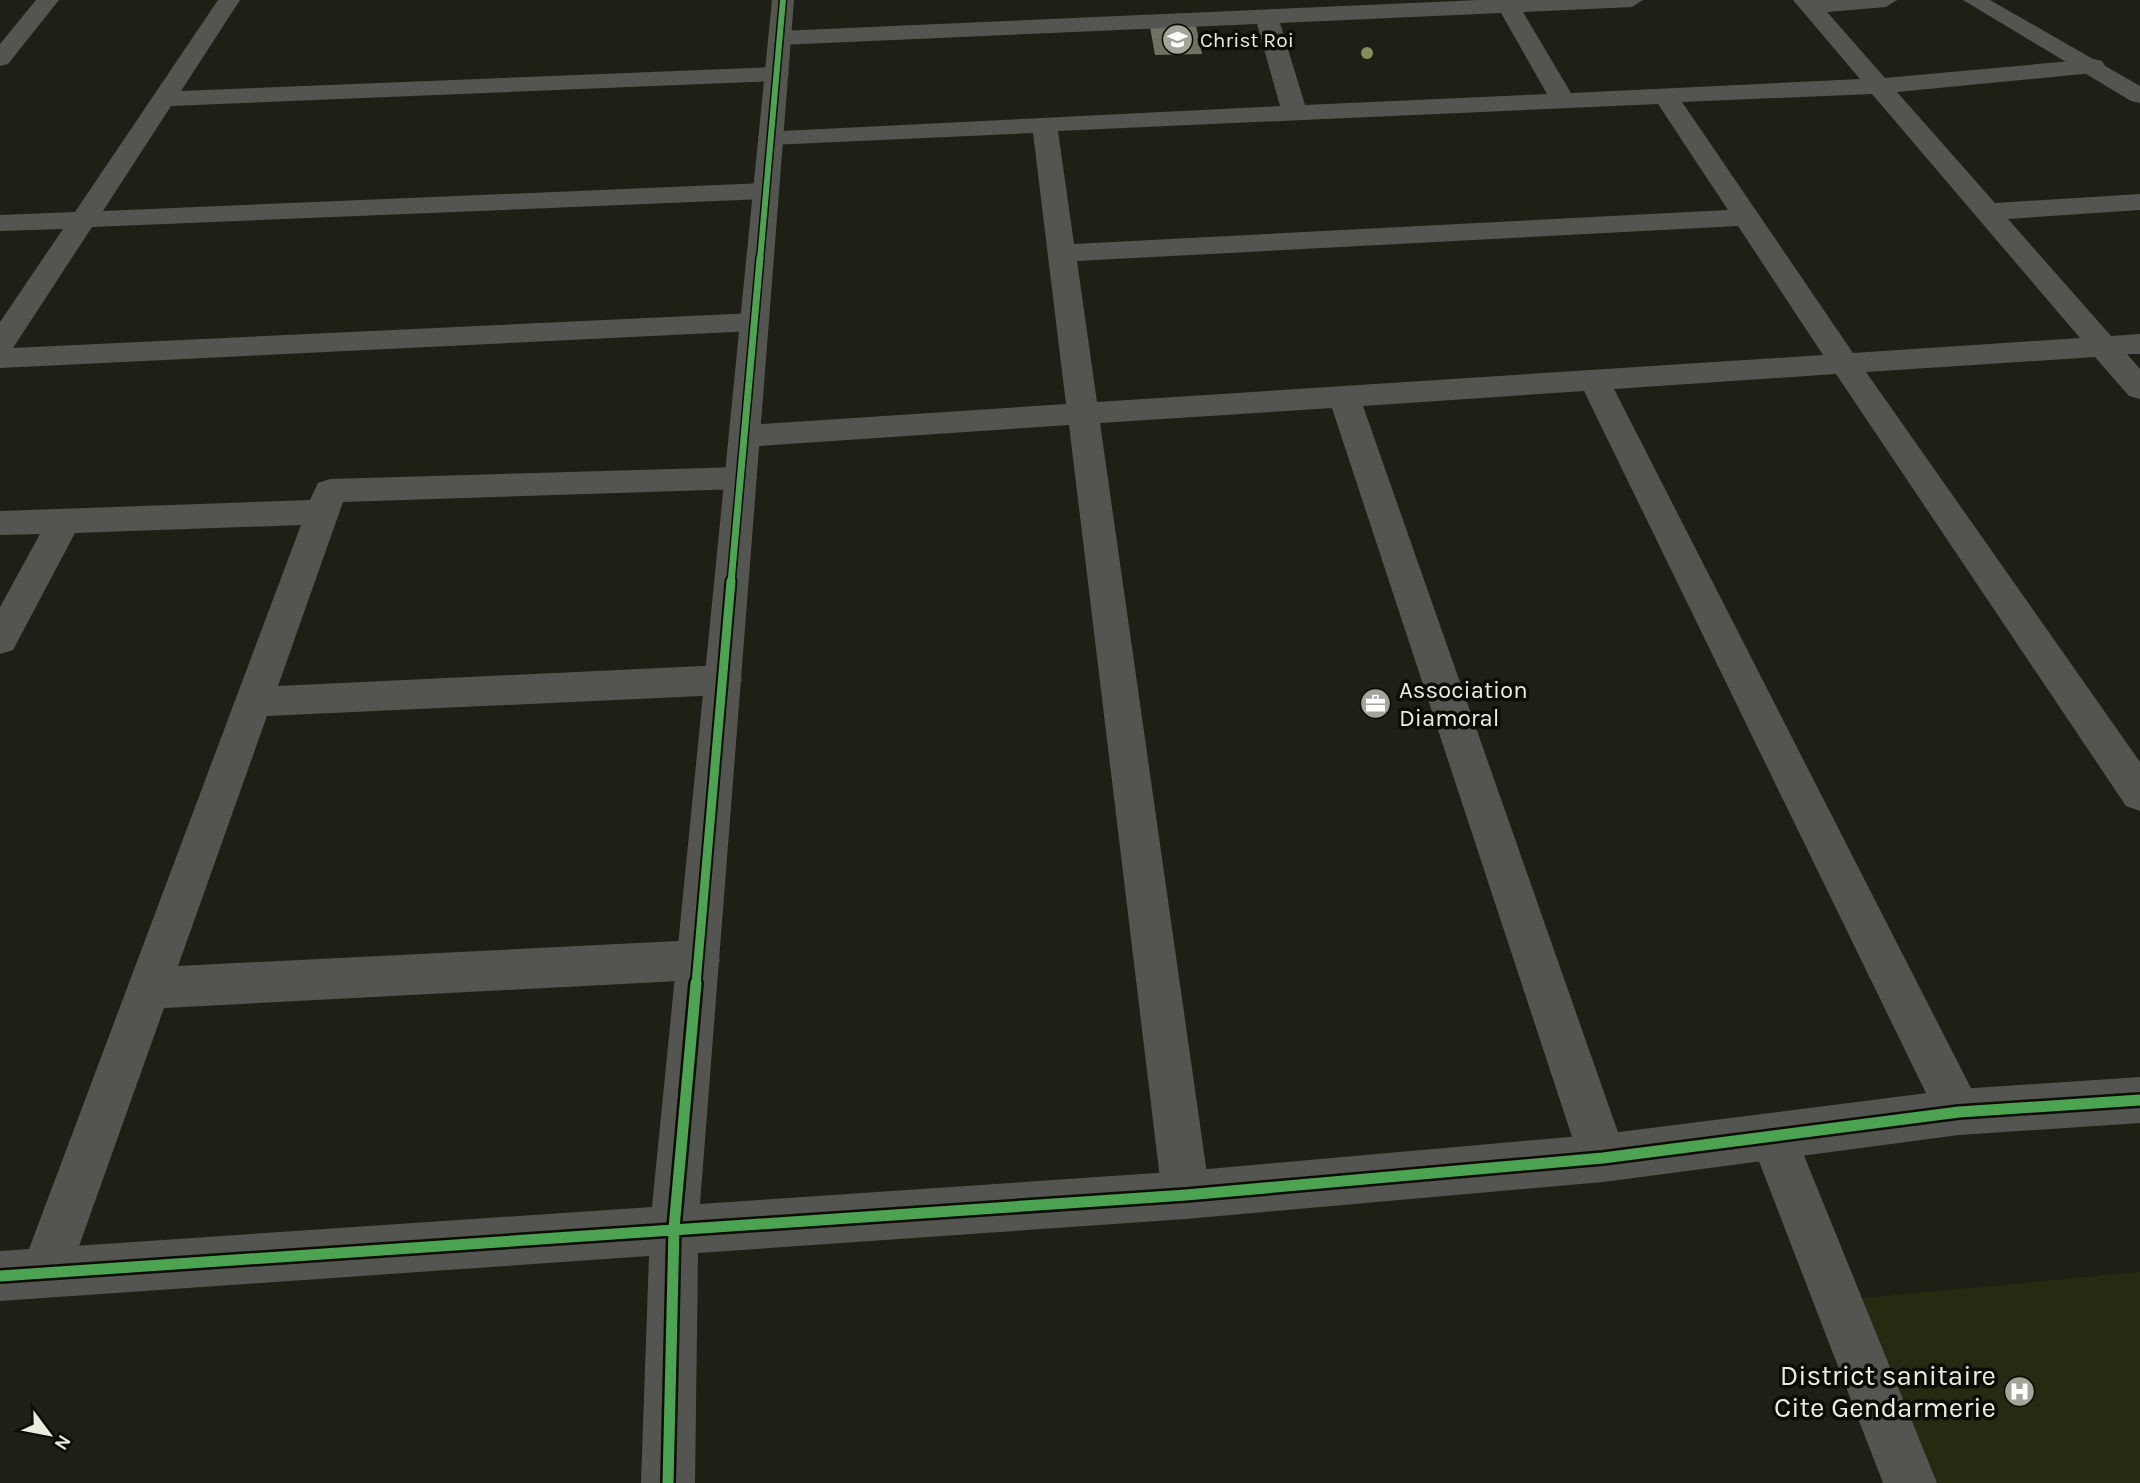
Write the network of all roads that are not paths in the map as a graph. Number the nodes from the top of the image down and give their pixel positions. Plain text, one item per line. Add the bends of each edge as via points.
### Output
1 (48, 0) edge
2 (229, 0) edge
3 (783, 0) edge
4 (1632, 0) edge
5 (1886, 0) edge
6 (1975, 0) edge
7 (1807, 3) edge
8 (1509, 7) junction
9 (1313, 8) edge
10 (1267, 18) junction
11 (780, 38) junction
12 (0, 59) edge
13 (2093, 66) junction
14 (776, 74) junction
15 (1878, 86) junction
16 (2136, 89) edge
17 (1666, 97) junction
18 (164, 99) junction
19 (1564, 101) junction
20 (1295, 114) junction
21 (1045, 126) junction
22 (771, 137) junction
23 (766, 191) junction
24 (2140, 202) edge
25 (1988, 212) junction
26 (1749, 217) junction
27 (83, 220) junction
28 (0, 223) edge
29 (1062, 253) junction
30 (754, 322) junction
31 (2140, 344) edge
32 (0, 345) edge
33 (2103, 346) junction
34 (0, 358) edge
35 (1844, 363) junction
36 (1594, 380) junction
37 (2140, 389) edge
38 (1344, 397) junction
39 (1081, 414) junction
40 (745, 436) junction
41 (741, 478) junction
42 (323, 512) junction
43 (64, 521) junction
44 (0, 523) edge
45 (0, 640) edge
46 (723, 680) junction
47 (254, 702) junction
48 (2140, 794) edge
49 (698, 960) junction
50 (149, 988) junction
51 (2140, 1100) edge
52 (1959, 1112) junction
53 (1773, 1138) junction
54 (1603, 1158) junction
55 (1186, 1195) junction
56 (674, 1228) junction
57 (23, 1275) edge
58 (668, 1483) edge
59 (1910, 1483) edge

1 - 12 street
2 - 18 street
3 - 11 street
4 - 8 street
5 - 7 street
6 - 13 street
7 - 15 street
8 - 9 street
8 - 19 street
9 - 10 street
10 - 11 street
10 - 20 street
11 - 14 street
13 - 15 street
13 - 16 street
14 - 18 street
14 - 22 street
15 - 17 street
15 - 25 street
17 - 19 street
17 - 26 street
18 - 27 street
19 - 20 street
20 - 21 street
21 - 22 street
21 - 29 street
22 - 23 street
23 - 27 street
23 - 30 street
24 - 25 street
25 - 33 street
26 - 29 street
26 - 35 street
27 - 28 street
27 - 32 street
29 - 39 street
30 - 34 street
30 - 40 street
31 - 33 street
33 - 35 street
33 - 37 street
35 - 36 street
35 - 48 street
36 - 38 street
36 - 52 street
38 - 39 street
38 - 54 street
39 - 40 street
39 - 55 street
40 - 41 street
41 - 42 street via 330,491
41 - 46 street
42 - 43 street
42 - 47 street
43 - 44 street
43 - 45 street
46 - 47 street
46 - 49 street
47 - 50 street
49 - 50 street
49 - 56 street
50 - 57 street
51 - 52 street
52 - 53 street
53 - 54 street
53 - 59 street
54 - 55 street
55 - 56 street
56 - 57 street
56 - 58 street

